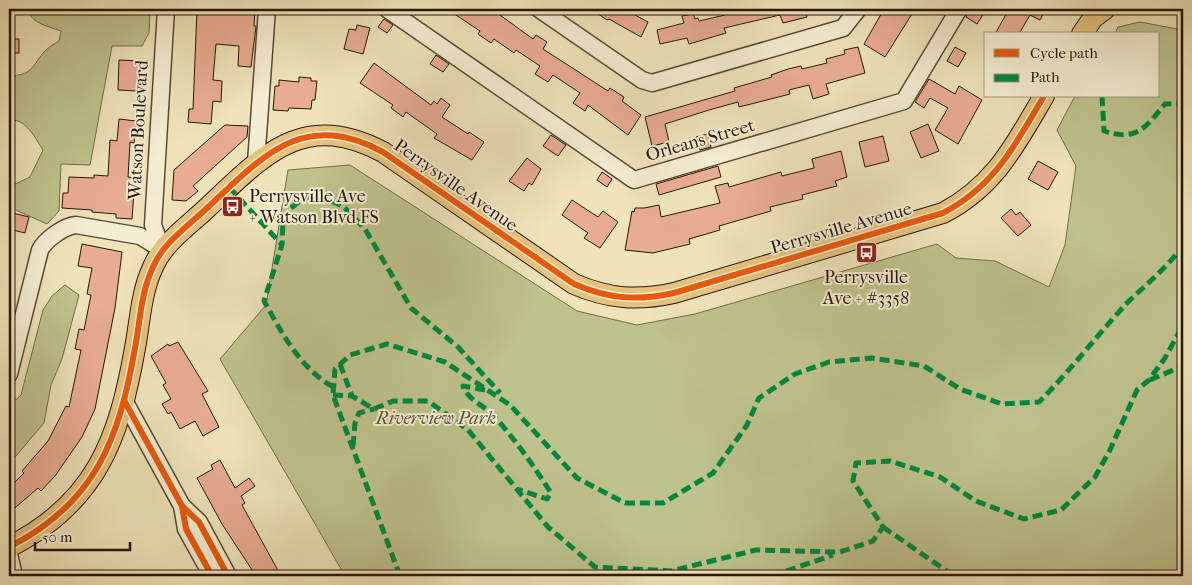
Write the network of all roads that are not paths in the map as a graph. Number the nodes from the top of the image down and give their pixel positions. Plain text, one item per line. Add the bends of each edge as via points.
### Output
1 (166, 9) edge
2 (267, 9) edge
3 (386, 9) edge
4 (539, 9) edge
5 (858, 9) edge
6 (960, 9) edge
7 (1105, 9) edge
8 (1083, 32) edge
9 (1043, 98) edge
10 (256, 163) junction
11 (163, 250) junction
12 (9, 374) edge
13 (125, 402) junction
14 (182, 506) junction
15 (9, 547) edge
16 (9, 554) edge
17 (14, 576) edge
18 (212, 576) edge
19 (228, 576) edge

1 - 11 street, Watson Boulevard via 153,225
2 - 10 street
3 - 6 street, Orleans Street via 634,180 904,102
4 - 5 street via 642,80 652,83 843,28
7 - 8 main road via 1093,18
9 - 10 main road, Perrysville Avenue via 994,175 970,198 942,213 674,293 633,300 610,297 574,284 383,152 355,139 336,135 298,139 280,146
10 - 11 main road, Perrysville Avenue
11 - 12 street via 140,236 76,225 67,227 45,243 40,250
11 - 13 main road, Perrysville Avenue via 147,284
13 - 14 street
13 - 15 main road, Perrysville Avenue via 106,453 80,492 44,526
14 - 18 street via 186,529
14 - 19 street via 199,522
16 - 17 street

